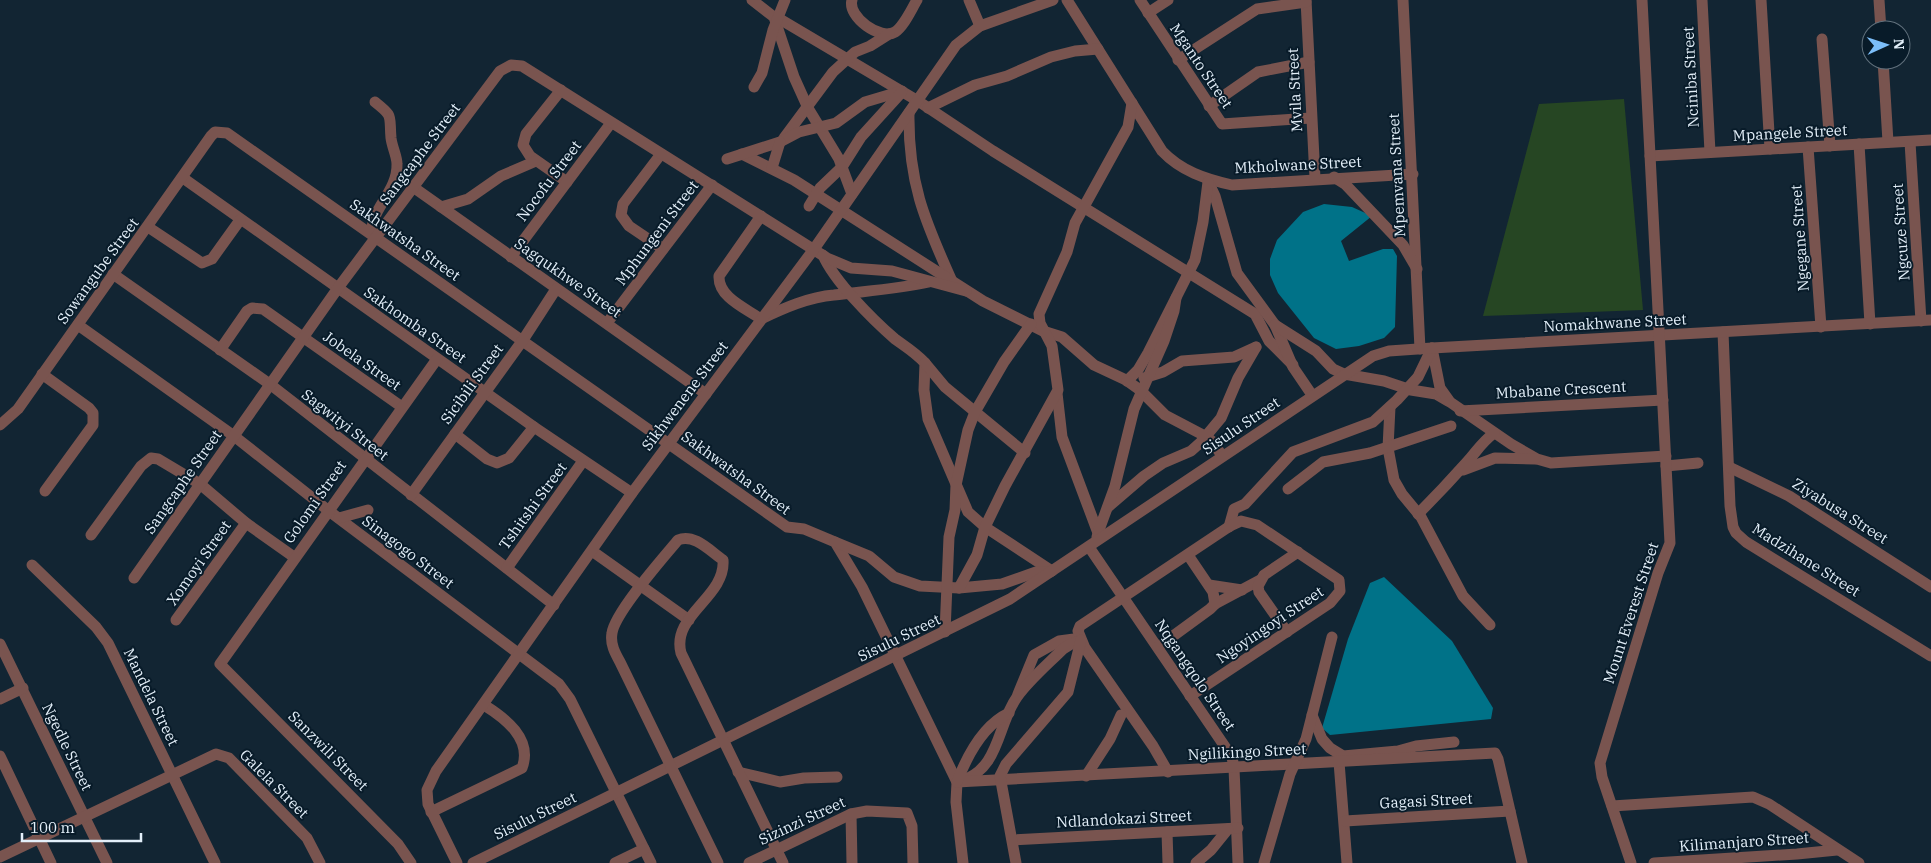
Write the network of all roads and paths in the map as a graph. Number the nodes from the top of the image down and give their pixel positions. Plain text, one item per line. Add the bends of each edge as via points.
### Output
1 (752, 0) edge
2 (785, 0) edge
3 (852, 0) edge
4 (917, 0) edge
5 (968, 0) edge
6 (1053, 0) edge
7 (1067, 0) edge
8 (1140, 0) edge
9 (1168, 0) edge
10 (1403, 0) edge
11 (1642, 0) edge
12 (1702, 0) edge
13 (1761, 0) edge
14 (1880, 0) edge
15 (1306, 1) edge
16 (1148, 13) junction
17 (777, 20) junction
18 (1881, 20) edge
19 (980, 26) junction
20 (889, 34) junction
21 (1822, 39) dead end
22 (1098, 49) junction
23 (847, 59) junction
24 (1178, 60) junction
25 (1309, 62) junction
26 (1884, 70) edge
27 (754, 87) dead end
28 (561, 90) junction
29 (902, 92) junction
30 (375, 102) dead end
31 (923, 104) junction
32 (1132, 104) junction
33 (1209, 106) junction
34 (808, 107) junction
35 (909, 113) junction
36 (1312, 118) junction
37 (611, 123) junction
38 (1128, 127) junction
39 (1147, 127) junction
40 (819, 128) junction
41 (215, 132) joint
42 (1931, 140) edge
43 (781, 142) junction
44 (1888, 142) junction
45 (1910, 142) junction
46 (1859, 144) junction
47 (1830, 146) junction
48 (1808, 147) junction
49 (1770, 149) junction
50 (1710, 152) junction
51 (661, 154) junction
52 (742, 154) junction
53 (1650, 156) junction
54 (727, 159) dead end
55 (536, 161) junction
56 (842, 167) junction
57 (772, 168) junction
58 (1413, 174) junction
59 (1334, 177) junction
60 (183, 178) junction
61 (1315, 178) junction
62 (1208, 180) junction
63 (567, 182) junction
64 (712, 185) junction
65 (413, 187) junction
66 (815, 194) junction
67 (852, 194) junction
68 (809, 206) dead end
69 (441, 207) junction
70 (1083, 208) junction
71 (840, 211) junction
72 (761, 216) junction
73 (240, 220) junction
74 (148, 227) junction
75 (375, 237) junction
76 (663, 249) junction
77 (818, 252) junction
78 (511, 257) junction
79 (1417, 270) junction
80 (1189, 272) junction
81 (113, 274) junction
82 (952, 280) junction
83 (934, 281) junction
84 (338, 288) junction
85 (556, 289) junction
86 (966, 291) junction
87 (851, 294) junction
88 (1176, 298) junction
89 (761, 319) junction
90 (1926, 320) edge
91 (607, 323) junction
92 (1031, 324) junction
93 (1870, 324) junction
94 (78, 325) junction
95 (1275, 325) junction
96 (1821, 327) junction
97 (1044, 330) junction
98 (1722, 332) junction
99 (1661, 335) junction
100 (305, 338) junction
101 (522, 340) junction
102 (1426, 349) junction
103 (220, 350) junction
104 (437, 359) junction
105 (925, 363) junction
106 (1292, 365) junction
107 (42, 374) junction
108 (1344, 374) junction
109 (1149, 377) junction
110 (1127, 381) junction
111 (271, 385) junction
112 (1406, 389) junction
113 (484, 391) junction
114 (1142, 392) junction
115 (1057, 393) junction
116 (706, 394) junction
117 (1312, 395) junction
118 (1663, 400) junction
119 (1450, 402) junction
120 (402, 407) junction
121 (1390, 407) junction
122 (975, 412) junction
123 (1460, 412) junction
124 (0, 424) edge
125 (1451, 426) dead end
126 (534, 427) junction
127 (456, 434) junction
128 (1494, 434) junction
129 (234, 436) junction
130 (1205, 436) junction
131 (669, 443) junction
132 (1388, 448) junction
133 (1025, 452) junction
134 (1222, 456) junction
135 (364, 459) junction
136 (1537, 459) junction
137 (583, 461) junction
138 (1666, 461) junction
139 (1698, 463) dead end
140 (1729, 467) junction
141 (1454, 476) junction
142 (200, 484) junction
143 (956, 485) junction
144 (1288, 489) dead end
145 (46, 491) dead end
146 (632, 493) junction
147 (411, 496) junction
148 (1108, 507) junction
149 (368, 510) dead end
150 (329, 511) junction
151 (1418, 514) junction
152 (339, 518) junction
153 (246, 523) junction
154 (985, 527) junction
155 (1229, 527) junction
156 (91, 535) dead end
157 (1094, 541) junction
158 (834, 542) junction
159 (592, 551) junction
160 (1298, 552) junction
161 (1188, 555) junction
162 (294, 558) junction
163 (32, 565) dead end
164 (506, 568) junction
165 (1052, 572) junction
166 (134, 578) dead end
167 (1260, 580) junction
168 (641, 585) junction
169 (1209, 585) junction
170 (946, 587) junction
171 (1931, 587) edge
172 (959, 588) junction
173 (1242, 590) junction
174 (1124, 598) junction
175 (1215, 604) junction
176 (554, 605) junction
177 (176, 620) dead end
178 (688, 620) junction
179 (1490, 625) dead end
180 (945, 632) junction
181 (1287, 632) junction
182 (1332, 637) dead end
183 (1081, 640) junction
184 (0, 644) edge
185 (1158, 647) junction
186 (519, 654) junction
187 (896, 656) junction
188 (1931, 656) edge
189 (220, 664) joint
190 (23, 688) junction
191 (1190, 696) junction
192 (1017, 697) junction
193 (0, 699) edge
194 (484, 705) junction
195 (1009, 713) junction
196 (1121, 715) dead end
197 (1312, 715) junction
198 (724, 741) junction
199 (1454, 742) dead end
200 (0, 756) edge
201 (1339, 762) junction
202 (1294, 764) junction
203 (671, 766) junction
204 (1234, 768) junction
205 (738, 772) junction
206 (1168, 772) junction
207 (172, 774) junction
208 (1086, 776) junction
209 (837, 777) dead end
210 (1002, 781) junction
211 (957, 782) junction
212 (618, 793) junction
213 (1612, 806) junction
214 (1510, 811) junction
215 (431, 812) junction
216 (851, 814) junction
217 (84, 816) junction
218 (1345, 821) junction
219 (1233, 828) junction
220 (1167, 832) junction
221 (39, 838) junction
222 (1013, 840) junction
223 (644, 849) junction
224 (777, 849) junction
225 (1837, 850) junction
226 (0, 856) edge
227 (4, 863) edge
228 (51, 863) edge
229 (106, 863) edge
230 (215, 863) edge
231 (320, 863) edge
232 (411, 863) edge
233 (457, 863) edge
234 (473, 863) edge
235 (615, 863) edge
236 (651, 863) edge
237 (718, 863) edge
238 (749, 863) edge
239 (783, 863) edge
240 (852, 863) edge
241 (913, 863) edge
242 (963, 863) edge
243 (1016, 863) edge
244 (1168, 863) edge
245 (1196, 863) edge
246 (1238, 863) edge
247 (1264, 863) edge
248 (1347, 863) edge
249 (1522, 863) edge
250 (1631, 863) edge
251 (1654, 863) edge
252 (1860, 863) edge

1 - 17 street
2 - 17 street
3 - 20 street via 855,16 882,34
4 - 20 street via 900,27
5 - 19 street
6 - 19 street, Sikhwenene Street
7 - 22 street, Mkholwane Street
8 - 16 street, Mganto Street
9 - 16 street
10 - 58 street, Mpemvana Street
11 - 53 street
12 - 50 street, Nciniba Street
13 - 49 street
14 - 18 street
15 - 24 street via 1257,9
15 - 25 street, Mvila Street
16 - 24 street, Mganto Street
17 - 23 street
17 - 27 street via 762,73
17 - 34 street via 794,77
19 - 31 street, Sikhwenene Street via 956,45
20 - 23 street
21 - 47 street
22 - 31 street via 1051,57 1008,76
22 - 32 street, Mkholwane Street
23 - 29 street
23 - 34 street via 833,72
24 - 33 street, Mganto Street
25 - 33 street via 1258,72
25 - 36 street, Mvila Street
26 - 44 street
28 - 37 street, Sangcaphe Street
28 - 55 street via 524,139 525,152
28 - 65 street, Sangcaphe Street via 522,66 506,67
29 - 31 street
29 - 40 street via 865,102 836,123
29 - 56 street via 861,137
30 - 75 street via 390,116 397,165 391,193 371,227
31 - 35 street, Sikhwenene Street
31 - 70 street
32 - 38 street, Nqgangqolo Street
32 - 39 street, Mkholwane Street
33 - 36 street, Mganto Street via 1222,124
34 - 40 street
34 - 43 street
35 - 67 street, Sikhwenene Street
35 - 82 street via 911,164 919,202
36 - 61 street, Mvila Street
37 - 51 street, Sangcaphe Street
37 - 63 street, Nocofu Street
38 - 39 street
38 - 70 street, Nqgangqolo Street
39 - 62 street, Mkholwane Street via 1170,159
40 - 43 street via 799,132
40 - 56 street
41 - 60 street, Sowangube Street
41 - 75 street, Sakhwatsha Street via 227,132
42 - 45 street, Mpangele Street
43 - 52 street
43 - 57 street
44 - 45 street, Mpangele Street
44 - 46 street, Mpangele Street
45 - 90 street, Ngcuze Street
46 - 47 street, Mpangele Street
46 - 93 street
47 - 48 street, Mpangele Street
48 - 49 street, Mpangele Street
48 - 96 street, Ngegane Street
49 - 50 street, Mpangele Street
50 - 53 street, Mpangele Street
51 - 64 street, Sangcaphe Street
51 - 76 street via 623,204 621,214 628,226
52 - 54 street
52 - 57 street
53 - 99 street
55 - 63 street
55 - 69 street via 501,176 468,199
56 - 66 street
56 - 67 street
57 - 66 street
58 - 59 street, Mkholwane Street
58 - 79 street, Mpemvana Street
59 - 61 street, Mkholwane Street
59 - 79 street via 1345,184 1403,244
60 - 73 street, Sakhomba Street
60 - 74 street, Sowangube Street
61 - 62 street, Mkholwane Street via 1232,184
62 - 80 street via 1199,243
62 - 95 street via 1237,273
63 - 78 street, Nocofu Street
64 - 72 street, Sangcaphe Street
64 - 76 street, Mphungeni Street
65 - 69 street, Sagqukhwe Street
65 - 75 street, Sangcaphe Street
66 - 68 street
66 - 71 street
67 - 71 street, Sikhwenene Street
69 - 78 street, Sagqukhwe Street
70 - 80 street
70 - 97 street, Nqgangqolo Street via 1039,314
71 - 77 street, Sikhwenene Street
71 - 82 street
72 - 77 street, Sangcaphe Street
72 - 89 street via 719,276 722,292
73 - 74 street via 212,259 202,263
73 - 84 street, Sakhomba Street
74 - 81 street, Sowangube Street
75 - 84 street, Sangcaphe Street
75 - 101 street, Sakhwatsha Street
76 - 91 street, Mphungeni Street
77 - 83 street, Sangcaphe Street via 851,268 892,271
77 - 87 street
77 - 89 street, Sikhwenene Street
78 - 85 street, Sagqukhwe Street
79 - 102 street, Mpemvana Street
80 - 88 street
80 - 106 street via 1255,314 1269,341
81 - 94 street, Sowangube Street
81 - 103 street, Sagwityi Street
82 - 86 street
83 - 86 street, Sangcaphe Street
83 - 87 street
84 - 100 street, Sangcaphe Street
84 - 104 street, Sakhomba Street
85 - 91 street, Sagqukhwe Street
85 - 101 street, Sicibili Street
86 - 92 street
87 - 89 street via 806,300
87 - 105 street via 880,325
88 - 109 street
88 - 110 street via 1138,370
89 - 116 street, Sikhwenene Street
90 - 93 street, Nomakhwane Street
91 - 116 street, Sagqukhwe Street
92 - 97 street
92 - 122 street
93 - 96 street, Nomakhwane Street
94 - 107 street, Sowangube Street
94 - 129 street, Sinagogo Street
95 - 106 street
95 - 108 street via 1316,351 1333,369
96 - 98 street, Nomakhwane Street
97 - 110 street via 1062,337 1094,365
97 - 115 street, Nqgangqolo Street via 1052,346
98 - 99 street, Nomakhwane Street
98 - 140 street, Madzihane Street
99 - 102 street, Nomakhwane Street
99 - 118 street, Mount Everest Street
100 - 103 street, Jobela Street via 263,308 252,308
100 - 111 street, Sangcaphe Street
100 - 120 street, Jobela Street
101 - 113 street, Sicibili Street
101 - 131 street, Sakhwatsha Street
102 - 108 street, Nomakhwane Street via 1373,356
102 - 112 street via 1418,377
102 - 119 street
103 - 111 street, Sagwityi Street
104 - 113 street, Sakhomba Street
104 - 120 street, Golomi Street
105 - 122 street via 945,387
105 - 143 street via 925,408
106 - 117 street
107 - 124 street, Sowangube Street via 18,409
107 - 145 street via 89,408 94,419
108 - 112 street via 1384,381
108 - 117 street, Nomakhwane Street
109 - 110 street
109 - 114 street
109 - 130 street via 1182,362 1234,357 1256,347 1221,418
110 - 114 street
111 - 129 street, Sangcaphe Street
111 - 135 street, Sagwityi Street
112 - 119 street via 1436,394
112 - 121 street
113 - 126 street, Sakhomba Street
113 - 127 street, Sicibili Street
114 - 130 street via 1165,415
114 - 148 street via 1134,409
115 - 133 street
115 - 157 street, Nqgangqolo Street via 1062,437
116 - 131 street, Sikhwenene Street
117 - 134 street, Sisulu Street
118 - 123 street, Mbabane Crescent
118 - 138 street, Mount Everest Street
119 - 123 street
120 - 135 street, Golomi Street
121 - 132 street
121 - 155 street via 1373,422 1293,452 1245,504 1234,509
122 - 133 street
122 - 143 street
123 - 128 street
125 - 132 street
126 - 127 street via 509,458 498,463
126 - 137 street, Sakhomba Street
127 - 147 street, Sicibili Street
128 - 136 street
128 - 141 street via 1478,446
129 - 142 street, Sangcaphe Street
129 - 150 street, Sinagogo Street
130 - 134 street
130 - 148 street via 1191,451 1163,463
131 - 146 street, Sikhwenene Street
131 - 158 street, Sakhwatsha Street via 787,528 804,529
132 - 144 street via 1323,462
132 - 151 street via 1394,480
133 - 154 street
134 - 157 street, Sisulu Street
135 - 147 street, Sagwityi Street
135 - 150 street, Golomi Street
136 - 138 street via 1551,463
136 - 141 street via 1495,458
137 - 146 street, Sakhomba Street
137 - 164 street, Tshitshi Street
138 - 139 street
138 - 213 street, Mount Everest Street via 1670,543 1600,763
140 - 171 street, Ziyabusa Street via 1789,496
140 - 188 street, Madzihane Street via 1732,521 1740,537
141 - 151 street
142 - 153 street
142 - 156 street via 151,458 141,466
142 - 166 street, Sangcaphe Street
143 - 154 street via 968,512
143 - 170 street
146 - 159 street, Sikhwenene Street
147 - 164 street, Sagwityi Street
148 - 157 street
149 - 152 street
150 - 152 street, Sinagogo Street
150 - 162 street, Golomi Street
151 - 179 street via 1463,596
152 - 186 street, Sinagogo Street
153 - 162 street
153 - 177 street, Xomoyi Street
154 - 165 street
154 - 172 street via 977,555
155 - 160 street, Ngoyingoyi Street via 1241,521 1248,522
155 - 161 street, Ngoyingoyi Street
157 - 165 street, Sisulu Street
157 - 174 street, Nqgangqolo Street
158 - 170 street, Sakhwatsha Street via 869,556 894,577 920,586
158 - 187 street via 862,587
159 - 168 street
159 - 176 street, Sikhwenene Street
160 - 167 street
160 - 181 street, Ngoyingoyi Street via 1334,574 1341,586 1337,597 1330,603
161 - 169 street
161 - 174 street, Ngoyingoyi Street
162 - 189 street, Golomi Street
163 - 207 street, Mandela Street via 96,627 108,643
164 - 176 street, Sagwityi Street
165 - 172 street, Sakhwatsha Street via 1036,572 1002,584
165 - 180 street, Sisulu Street via 1010,599
167 - 173 street
167 - 181 street via 1259,592
168 - 178 street
168 - 178 street via 678,540 685,536 723,560 720,580
168 - 203 street via 614,625 611,639
169 - 173 street
169 - 175 street
170 - 172 street, Sakhwatsha Street
170 - 180 street
173 - 175 street
174 - 183 street, Ngoyingoyi Street via 1080,626
174 - 185 street, Nqgangqolo Street
175 - 185 street
176 - 186 street, Sikhwenene Street
178 - 198 street via 679,638 681,653
180 - 187 street, Sisulu Street
181 - 191 street, Ngoyingoyi Street
182 - 197 street
183 - 192 street via 1063,649
183 - 192 street via 1070,638 1034,654
183 - 206 street
183 - 210 street via 1068,692 1006,764 1000,776
184 - 190 street, Ngedle Street
185 - 191 street, Nqgangqolo Street
186 - 194 street, Sikhwenene Street
186 - 212 street, Sinagogo Street via 565,691
187 - 198 street, Sisulu Street
187 - 211 street
189 - 232 street, Sanzwili Street via 404,849
190 - 193 street
190 - 217 street, Ngedle Street
191 - 204 street, Nqgangqolo Street via 1228,750
192 - 195 street
194 - 215 street, Sikhwenene Street via 428,785
194 - 215 street via 512,727 523,744 525,760 522,768
195 - 211 street via 989,726
195 - 211 street via 984,767
196 - 208 street
197 - 199 street via 1322,739 1343,756
197 - 202 street via 1306,739
198 - 203 street, Sisulu Street
198 - 205 street
200 - 221 street
201 - 202 street, Ngilikingo Street
201 - 214 street, Ngilikingo Street via 1495,753
201 - 218 street
202 - 204 street, Ngilikingo Street
202 - 247 street
203 - 212 street, Sisulu Street
203 - 237 street
204 - 206 street, Ngilikingo Street
204 - 219 street, Nqgangqolo Street
205 - 209 street via 780,782
205 - 224 street
206 - 208 street, Ngilikingo Street
207 - 217 street, Galela Street
207 - 230 street, Mandela Street
207 - 231 street, Galela Street via 209,756 222,754 307,838
208 - 210 street, Ngilikingo Street
210 - 211 street, Ngilikingo Street
210 - 222 street
211 - 242 street
212 - 223 street, Sinagogo Street
212 - 234 street, Sisulu Street
213 - 225 street via 1753,796
213 - 250 street, Mount Everest Street
214 - 218 street, Gagasi Street
214 - 249 street
215 - 233 street, Sikhwenene Street
216 - 224 street, Sizinzi Street
216 - 240 street
216 - 241 street, Sizinzi Street via 867,811 908,813 912,826
217 - 221 street, Galela Street
217 - 229 street, Ngedle Street
218 - 248 street
219 - 220 street, Ndlandokazi Street
219 - 245 street
219 - 246 street, Nqgangqolo Street
220 - 222 street, Ndlandokazi Street
220 - 244 street
221 - 226 street, Galela Street
221 - 228 street
222 - 243 street
223 - 235 street
223 - 236 street, Sinagogo Street
224 - 238 street, Sizinzi Street
224 - 239 street
225 - 251 street, Kilimanjaro Street
225 - 252 street
226 - 227 street

